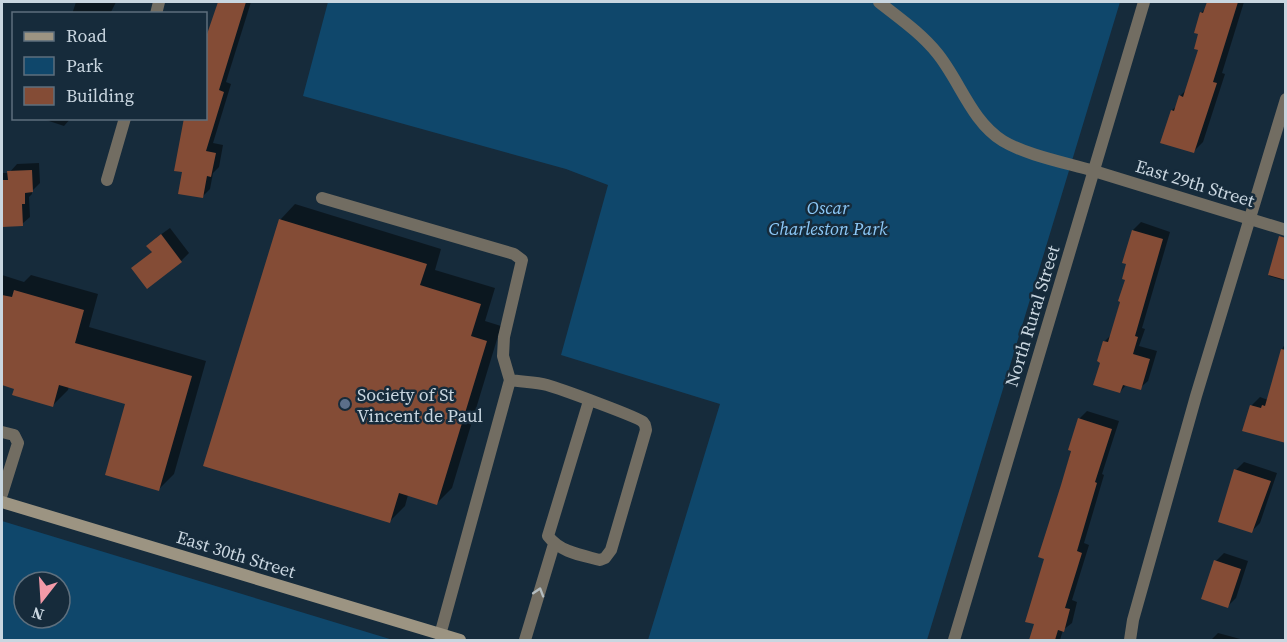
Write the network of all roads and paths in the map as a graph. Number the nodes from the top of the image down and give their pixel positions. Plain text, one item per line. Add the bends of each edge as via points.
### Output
1 (879, 2) edge
2 (1144, 2) edge
3 (1286, 99) edge
4 (124, 120) edge
5 (1094, 171) junction
6 (107, 180) dead end
7 (322, 198) dead end
8 (1250, 219) junction
9 (1286, 230) edge
10 (510, 380) junction
11 (589, 401) junction
12 (2, 432) edge
13 (2, 494) edge
14 (2, 501) edge
15 (554, 544) junction
16 (440, 635) junction
17 (460, 640) edge
18 (525, 640) edge
19 (954, 640) edge
20 (1130, 640) edge

1 - 5 street, East 29th Street via 938,54 994,135 1011,145
2 - 5 street, North Rural Street
3 - 8 street
4 - 6 street
5 - 8 street, East 29th Street
5 - 19 street, North Rural Street
7 - 10 street via 514,254 522,260 504,338 503,356
8 - 9 street, East 29th Street
8 - 20 street via 1196,396
10 - 11 street via 547,385
10 - 16 street
11 - 15 street via 548,536
11 - 15 street via 642,421 646,430 611,550 605,558 600,560
12 - 13 street via 14,435 18,442
14 - 16 main road, East 30th Street
18 -> 15 street
16 - 17 main road, East 30th Street

